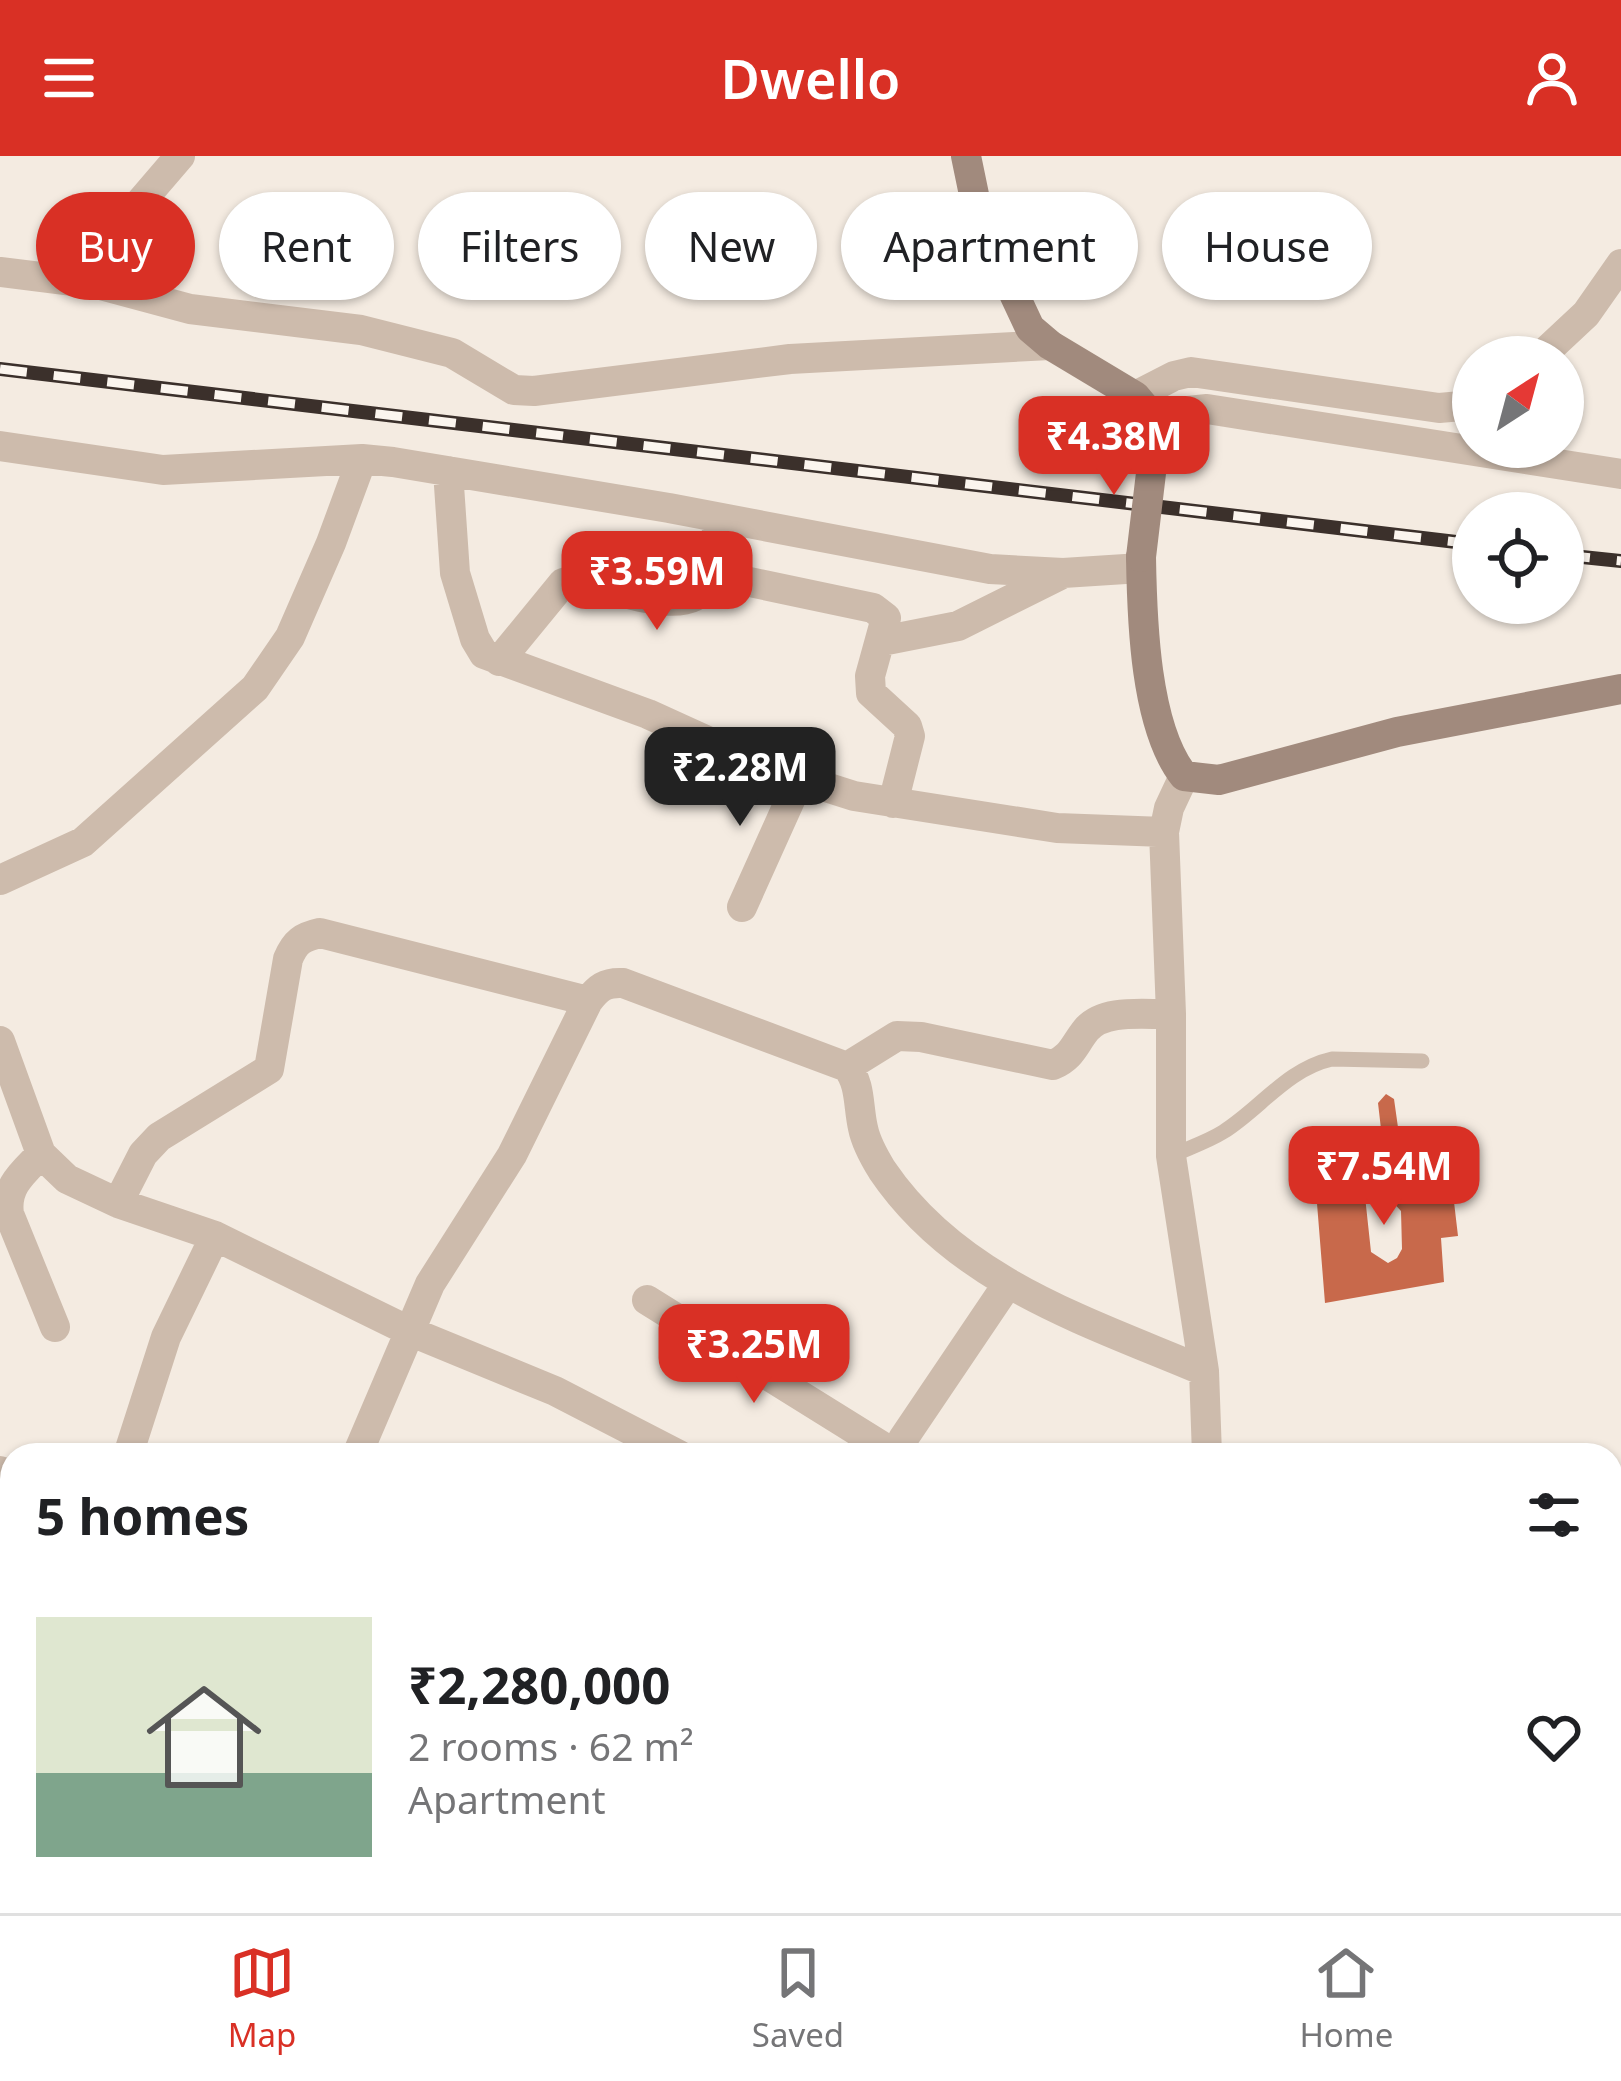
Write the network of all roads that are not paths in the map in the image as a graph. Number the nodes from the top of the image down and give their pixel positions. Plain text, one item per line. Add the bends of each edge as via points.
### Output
1 (180, 156) edge
2 (966, 156) edge
3 (149, 192) edge
4 (1621, 264) edge
5 (0, 272) edge
6 (36, 276) edge
7 (157, 300) edge
8 (1562, 336) edge
9 (1050, 345) junction
10 (1143, 405) junction
11 (1452, 406) edge
12 (0, 446) edge
13 (362, 459) junction
14 (448, 471) junction
15 (1621, 474) edge
16 (719, 519) junction
17 (1141, 562) junction
18 (707, 573) junction
19 (1063, 573) junction
20 (882, 641) junction
21 (499, 661) junction
22 (1621, 688) edge
23 (1184, 776) junction
24 (800, 778) junction
25 (893, 802) junction
26 (1164, 832) junction
27 (0, 880) edge
28 (742, 907) dead end
29 (588, 1001) junction
30 (1172, 1014) junction
31 (0, 1041) edge
32 (1422, 1061) dead end
33 (847, 1067) junction
34 (41, 1154) junction
35 (1171, 1156) junction
36 (118, 1203) junction
37 (215, 1236) junction
38 (1007, 1285) junction
39 (646, 1300) dead end
40 (55, 1327) dead end
41 (409, 1331) junction
42 (1204, 1371) junction
43 (132, 1443) edge
44 (361, 1443) edge
45 (656, 1443) edge
46 (877, 1443) edge
47 (901, 1443) edge
48 (1213, 1443) edge

1 - 3 street
2 - 9 street via 987,241 1030,328
4 - 8 street
5 - 6 street
7 - 9 street via 403,339 452,353 514,390 790,359
9 - 10 street
10 - 11 street via 1190,372
10 - 15 street
10 - 17 street, bridge via 1154,448
12 - 13 street via 163,470
13 - 14 street
13 - 27 street via 290,637 255,688 83,842
14 - 16 street
14 - 21 street via 457,584 475,639
16 - 18 street
16 - 19 street via 990,569
17 - 19 street
17 - 23 street via 1153,704
18 - 20 street via 873,608 886,618
18 - 21 street via 695,598 682,602 563,583
19 - 20 street via 958,626
20 - 25 street via 871,694 910,736
21 - 24 street
22 - 23 street via 1397,732 1219,780
23 - 26 street
24 - 25 street
24 - 28 street
25 - 26 street via 1057,828
26 - 30 street
29 - 33 street via 598,988 623,983
29 - 36 street via 320,934 304,937 288,959 268,1069 159,1137
29 - 41 street via 512,1155
30 - 33 street via 1101,1018 1067,1060 1053,1065 897,1036
30 - 35 street
31 - 34 street
32 - 35 lane via 1318,1063 1221,1134
33 - 38 street via 856,1078 863,1133 885,1174 947,1243
34 - 36 street via 67,1179
34 - 40 street via 7,1198
35 - 42 street
36 - 37 street
37 - 41 street
37 - 43 street via 166,1337
38 - 42 street
38 - 47 street
39 - 46 street
41 - 44 street
41 - 45 street
42 - 48 street

